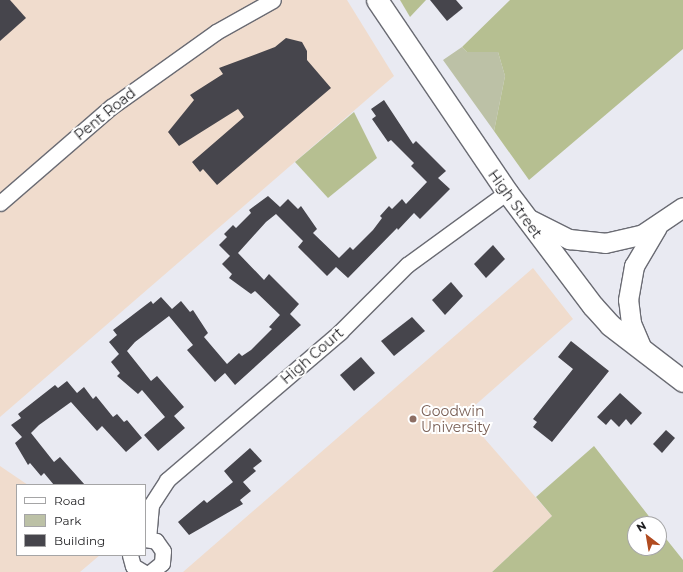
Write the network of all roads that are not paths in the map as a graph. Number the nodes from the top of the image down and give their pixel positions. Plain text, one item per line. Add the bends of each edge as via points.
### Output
1 (262, 0) edge
2 (273, 0) edge
3 (377, 0) edge
4 (216, 32) junction
5 (507, 192) junction
6 (0, 202) edge
7 (683, 207) edge
8 (521, 212) junction
9 (657, 226) junction
10 (642, 350) junction
11 (683, 381) edge
12 (146, 539) edge
13 (130, 556) edge
14 (143, 572) edge
15 (151, 572) edge

1 - 4 street, Pent Road
2 - 4 street, Pent Road
3 - 5 main road, High Street
4 - 6 street, Pent Road via 111,107
5 - 8 main road, High Street
5 - 12 street, High Court via 407,265 340,332 167,480 152,505
7 - 9 street
8 - 9 street via 552,233 587,243 626,240
8 - 10 main road, High Street via 602,318
9 - 10 street via 636,259 628,294 631,324
10 - 11 main road, High Street
12 - 15 street, High Court via 158,543 164,554 160,566
13 - 14 street via 133,566

